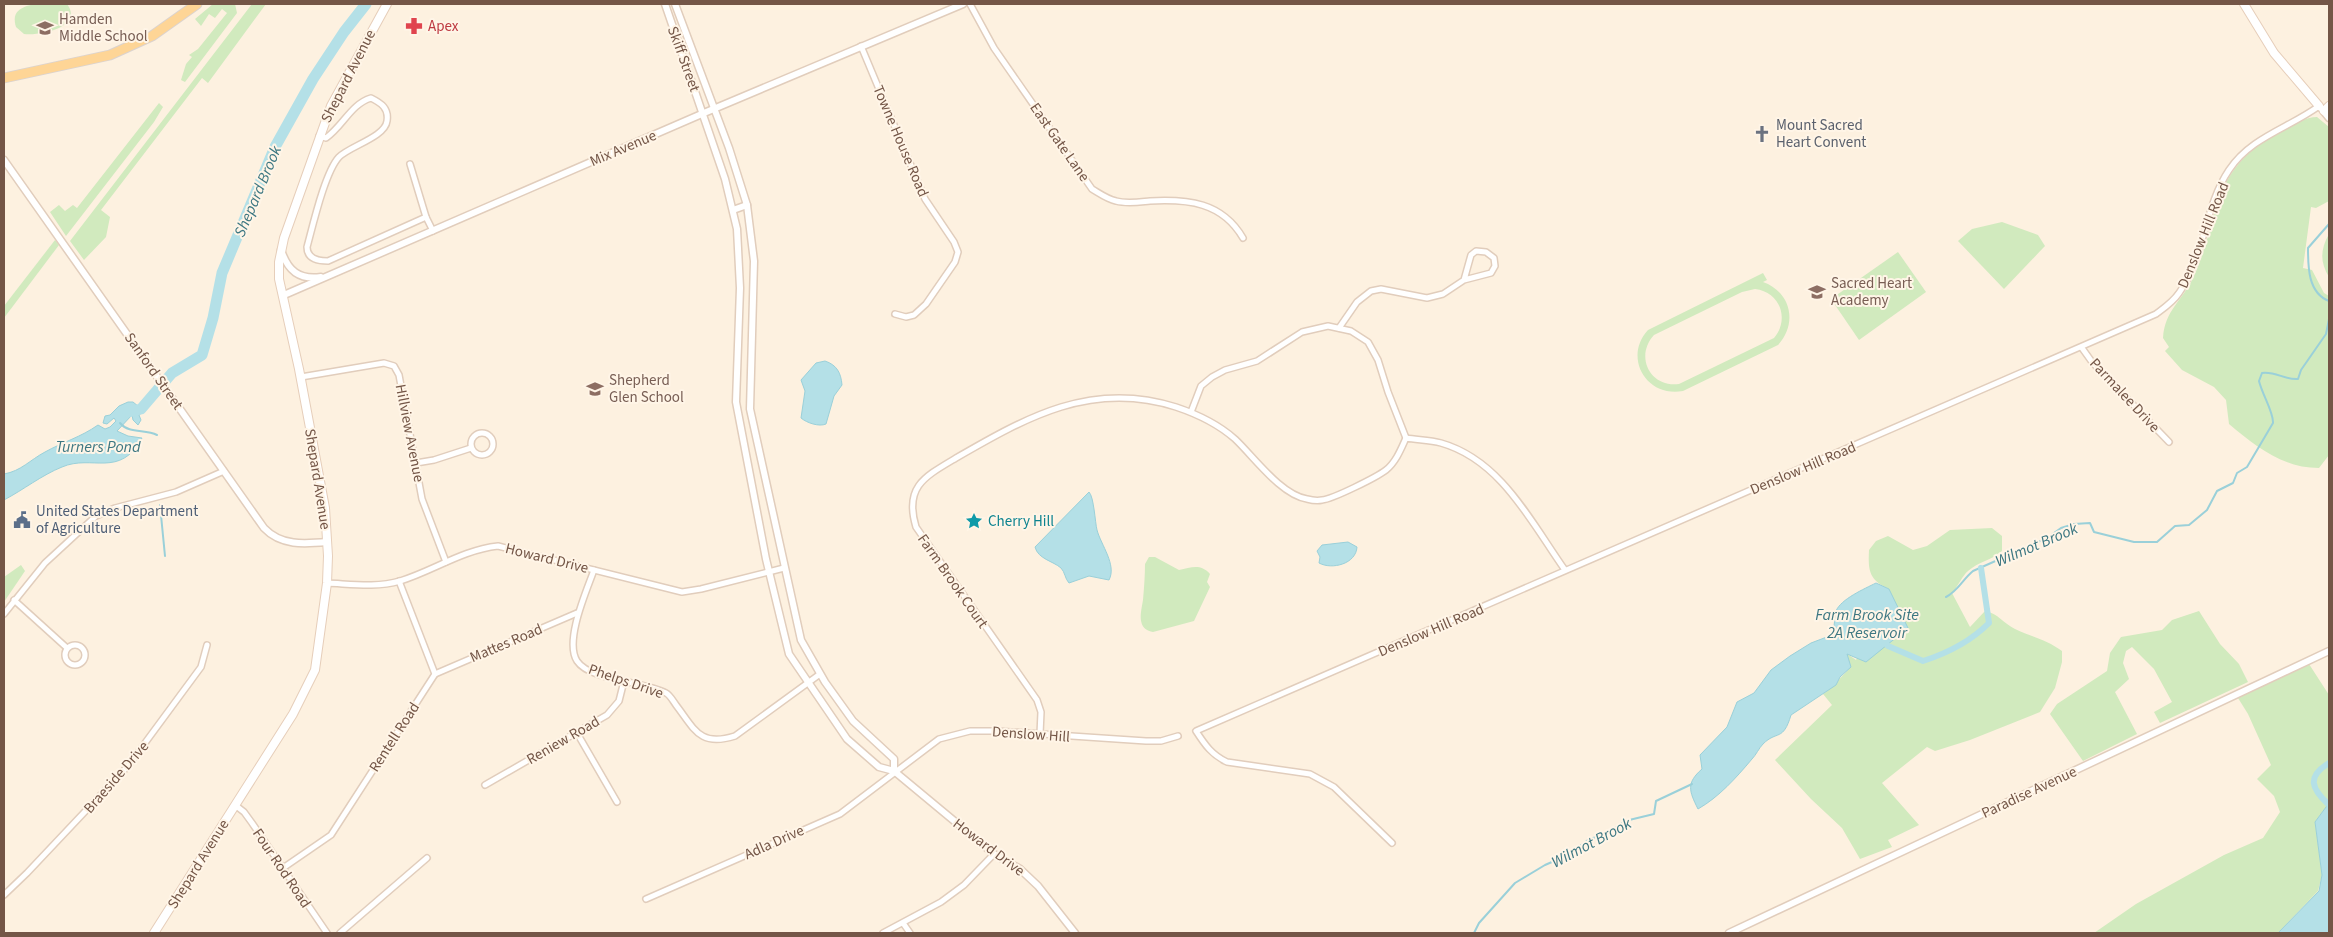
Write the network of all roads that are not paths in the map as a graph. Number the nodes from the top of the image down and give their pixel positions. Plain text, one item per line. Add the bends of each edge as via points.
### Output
1 (197, 4) edge
2 (387, 4) edge
3 (664, 4) edge
4 (675, 4) edge
5 (964, 4) edge
6 (970, 4) edge
7 (2244, 4) edge
8 (861, 46) junction
9 (4, 78) edge
10 (714, 109) junction
11 (2325, 110) edge
12 (704, 113) junction
13 (319, 136) junction
14 (4, 160) edge
15 (410, 164) dead end
16 (747, 205) junction
17 (733, 210) junction
18 (426, 217) junction
19 (433, 231) junction
20 (1243, 238) dead end
21 (281, 250) junction
22 (330, 276) junction
23 (1464, 280) junction
24 (284, 295) junction
25 (895, 314) dead end
26 (1339, 328) junction
27 (738, 334) junction
28 (752, 335) junction
29 (2082, 348) junction
30 (301, 377) junction
31 (735, 392) junction
32 (749, 392) junction
33 (1191, 412) junction
34 (1406, 438) junction
35 (2169, 442) dead end
36 (471, 448) junction
37 (416, 464) junction
38 (224, 471) junction
39 (327, 542) junction
40 (446, 562) junction
41 (784, 568) junction
42 (594, 570) junction
43 (1565, 570) junction
44 (769, 572) junction
45 (399, 581) junction
46 (327, 583) junction
47 (14, 600) junction
48 (577, 613) junction
49 (4, 614) edge
50 (207, 645) dead end
51 (67, 648) junction
52 (2329, 651) edge
53 (435, 674) junction
54 (820, 674) junction
55 (624, 681) junction
56 (808, 683) junction
57 (577, 733) junction
58 (1040, 734) junction
59 (1178, 736) dead end
60 (894, 771) junction
61 (485, 785) dead end
62 (617, 802) dead end
63 (235, 805) junction
64 (1392, 843) dead end
65 (994, 854) junction
66 (427, 858) dead end
67 (282, 868) junction
68 (4, 895) edge
69 (646, 899) dead end
70 (903, 923) junction
71 (154, 933) edge
72 (327, 933) edge
73 (340, 933) edge
74 (883, 933) edge
75 (910, 933) edge
76 (1075, 933) edge
77 (1729, 933) edge

1 - 9 main road via 152,36 110,55
2 - 13 main road, Shepard Avenue via 345,77
3 - 12 street, Skiff Street
4 - 10 street, Skiff Street
5 - 8 street, Mix Avenue
6 - 20 street, East Gate Lane via 994,48 1092,188 1115,201 1128,203 1176,200 1201,203 1226,217
7 - 11 main road via 2274,53
8 - 10 street, Mix Avenue
8 - 25 street, Towne House Road via 925,199 958,252 955,262 926,304 914,315
10 - 12 street, Mix Avenue
10 - 16 street, Skiff Street
11 - 29 street, Denslow Hill Road via 2260,140 2229,170 2190,273 2170,304 2156,314
12 - 17 street, Skiff Street
12 - 19 street, Mix Avenue
13 - 18 street via 326,138 332,134 360,101 371,98 382,103 387,112 387,122 380,132 340,156 332,167 306,247 314,259 328,261
13 - 21 main road, Shepard Avenue
14 - 38 street, Sanford Street
15 - 18 street
16 - 17 street
16 - 28 street, Howard Drive via 754,247
17 - 27 street, Howard Drive via 740,256
18 - 19 street
19 - 22 street, Mix Avenue
21 - 22 street via 284,261 297,275 308,278
21 - 24 main road, Shepard Avenue via 278,269
22 - 24 street, Mix Avenue
23 - 23 street via 1471,255 1476,251 1486,252 1494,258 1491,274
23 - 26 street via 1444,294 1427,298 1381,288 1371,291 1357,302
24 - 30 main road, Shepard Avenue
26 - 33 street via 1328,326 1302,332 1257,362 1225,370 1212,377 1201,386
26 - 34 street via 1352,331 1368,342 1378,360
27 - 28 street
27 - 31 street, Howard Drive
28 - 32 street, Howard Drive
29 - 35 street, Parmalee Drive
29 - 43 street, Denslow Hill Road
30 - 37 street, Hillview Avenue via 384,363 394,366 399,375
30 - 39 main road, Shepard Avenue via 325,508
31 - 32 street
31 - 44 street, Howard Drive
32 - 41 street, Howard Drive
33 - 34 street, Farm Brook Court via 1225,430 1269,475 1288,491 1305,499 1322,500 1387,470 1398,457
33 - 58 street, Farm Brook Court via 1159,402 1117,396 1052,410 1021,422 932,472 919,484 913,496 911,510 916,527 1037,700 1041,712
34 - 43 street via 1440,443 1480,462 1503,482
36 - 36 street via 477,454 485,454 492,449 492,440 486,434 478,433 472,439
36 - 37 street
37 - 40 street, Hillview Avenue via 422,499
38 - 39 street, Sanford Street via 264,528 275,538 291,542
38 - 47 street via 176,492 96,516 45,563
39 - 46 main road, Shepard Avenue
40 - 42 street, Howard Drive via 476,550 498,546
40 - 45 street, Howard Drive
41 - 44 street, Howard Drive
41 - 54 street, Howard Drive via 801,640
42 - 44 street, Howard Drive via 682,592
42 - 48 street, Phelps Drive
43 - 64 street, Denslow Hill Road via 1196,731 1204,745 1216,757 1227,762 1310,774 1326,782
44 - 56 street, Howard Drive via 789,654
45 - 46 street, Howard Drive via 373,585
45 - 53 street
46 - 63 main road, Shepard Avenue via 318,653 310,683
47 - 49 street
47 - 51 street
48 - 53 street, Mattes Road
48 - 55 street, Phelps Drive via 574,647 577,661 589,672
50 - 68 street, Braeside Drive via 201,667 128,766
51 - 51 street via 67,662 74,665 82,662 85,655 81,647 75,644
52 - 77 street, Paradise Avenue
53 - 67 street, Rentell Road via 331,835
54 - 56 street, Phelps Drive
54 - 60 street, Howard Drive via 853,721 894,759
55 - 56 street, Phelps Drive via 667,693 696,731 706,739 721,740 735,736
55 - 57 street, Reniew Road via 619,701 607,715
56 - 60 street, Howard Drive via 846,739 878,767
57 - 61 street, Reniew Road
57 - 62 street
58 - 59 street, Denslow Hill via 1146,741
58 - 60 street, Denslow Hill via 970,731 940,739
60 - 65 street, Howard Drive
60 - 69 street, Adla Drive via 840,814
63 - 67 street, Four Rod Road via 244,812
63 - 71 main road, Shepard Avenue
65 - 70 street via 942,902
65 - 76 street, Howard Drive via 1020,869 1038,886
66 - 73 street
67 - 72 street, Four Rod Road
70 - 74 street
70 - 75 street

